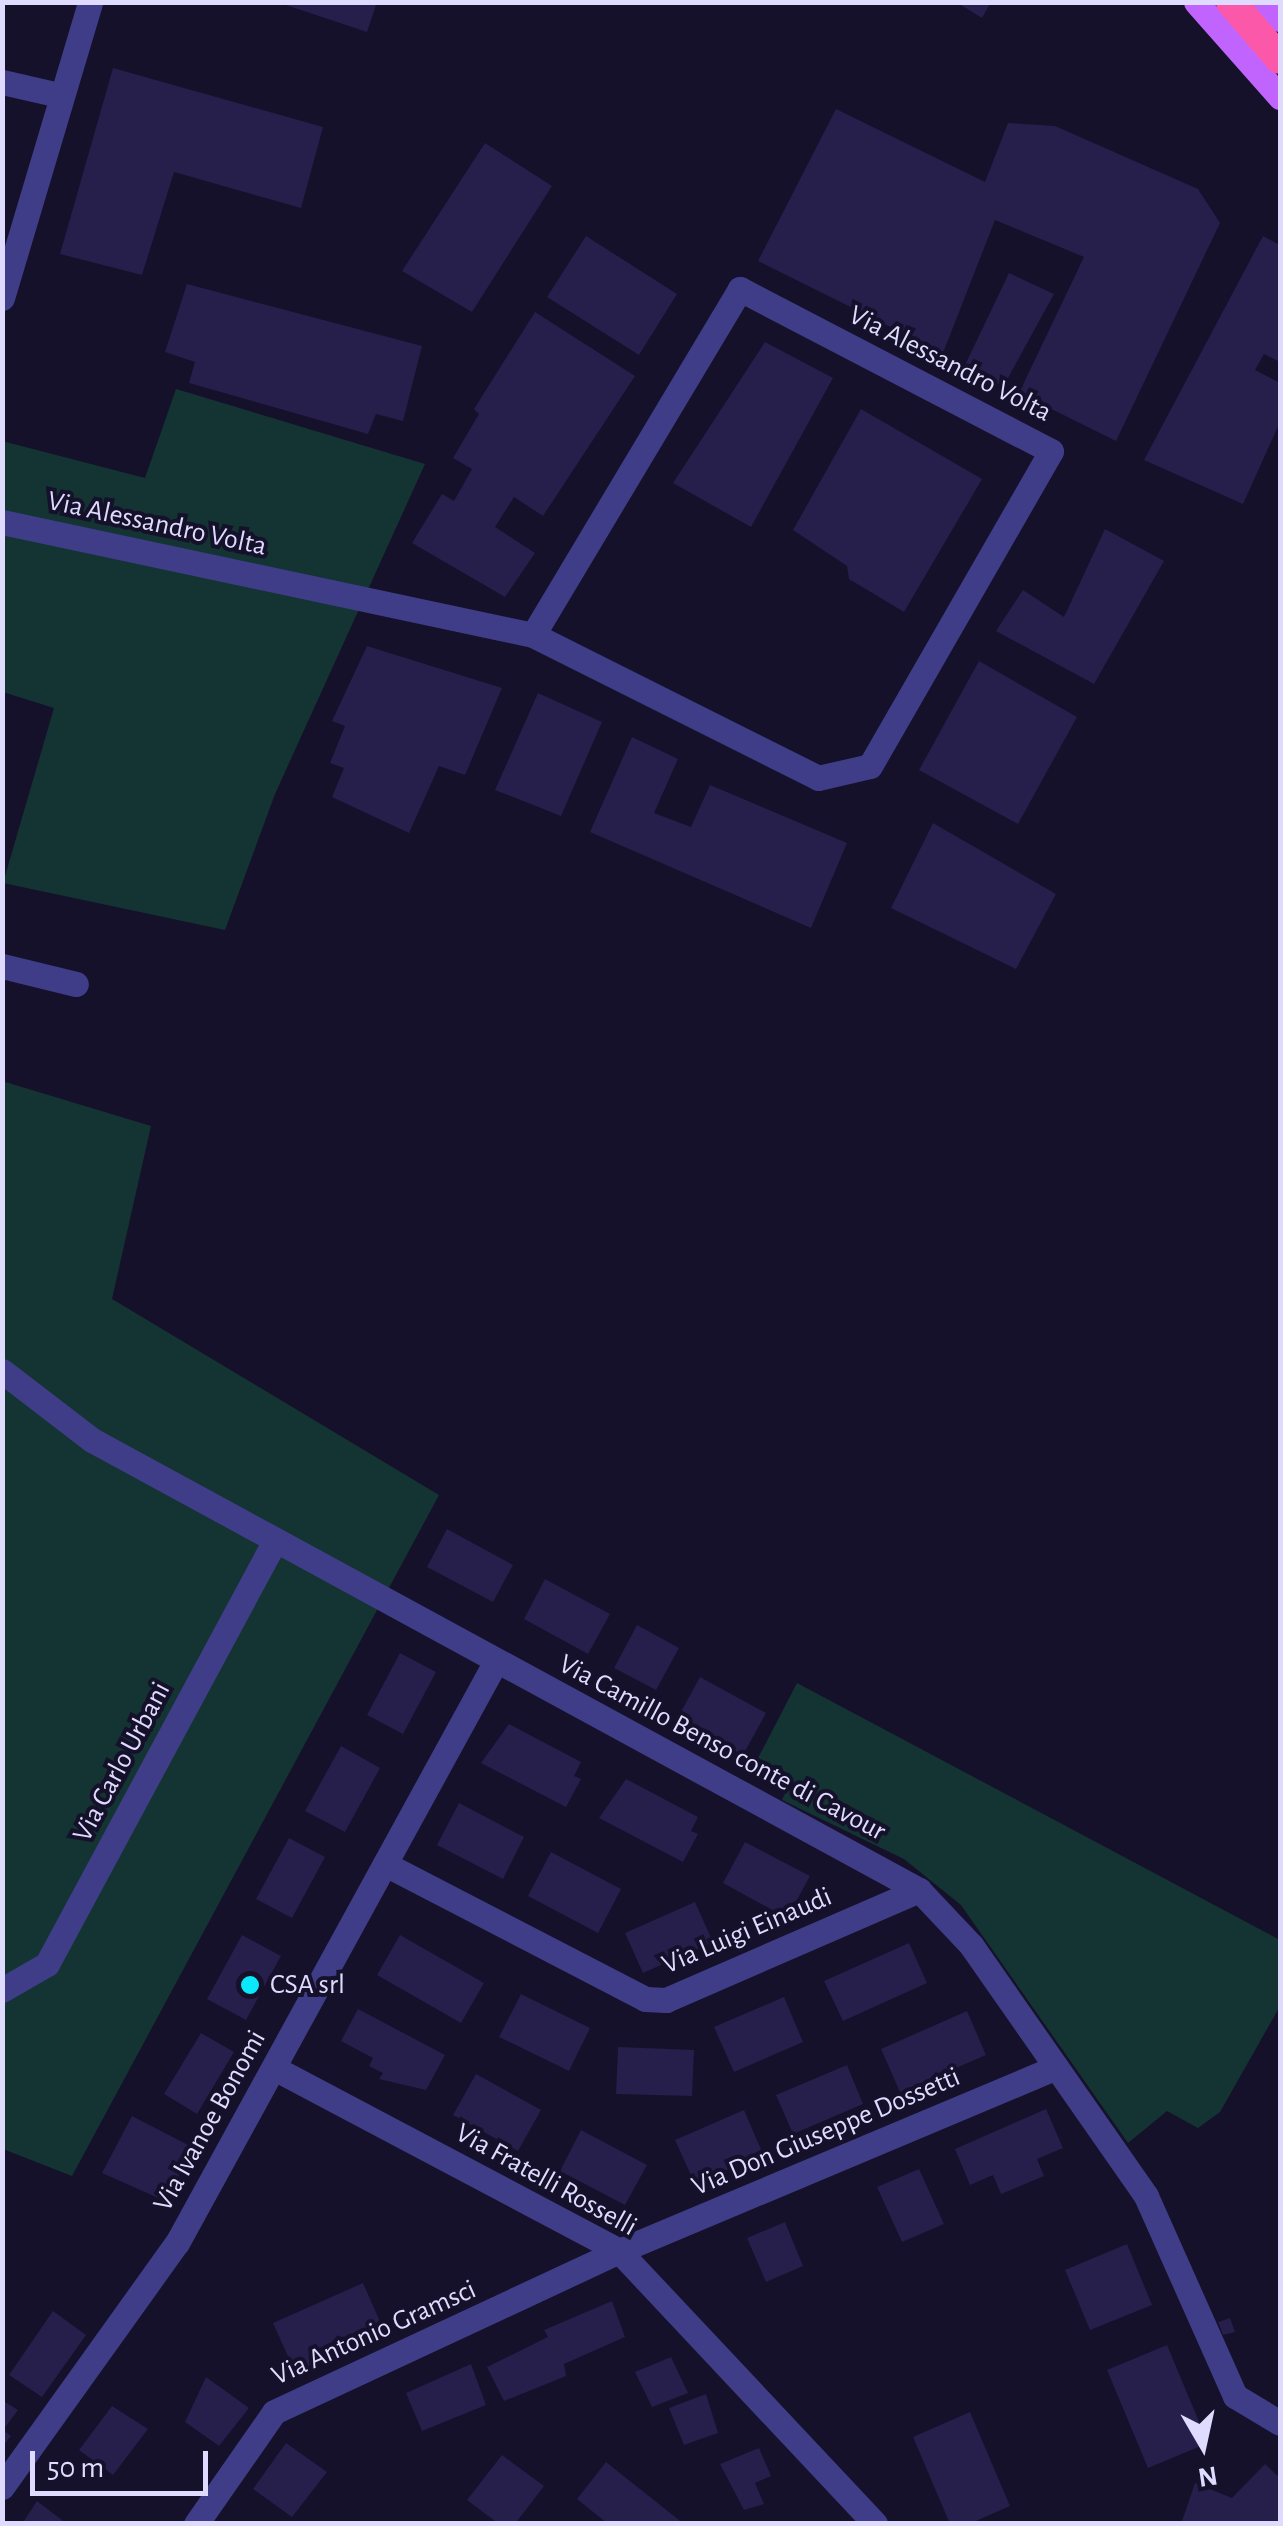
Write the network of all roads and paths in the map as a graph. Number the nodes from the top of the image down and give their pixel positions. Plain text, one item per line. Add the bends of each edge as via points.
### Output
1 (1196, 2) edge
2 (1230, 2) edge
3 (1265, 2) edge
4 (90, 3) edge
5 (1280, 19) edge
6 (1280, 59) edge
7 (2, 82) edge
8 (59, 95) junction
9 (1280, 97) edge
10 (2, 298) edge
11 (2, 522) edge
12 (534, 635) junction
13 (2, 966) edge
14 (76, 984) dead end
15 (2, 1371) edge
16 (275, 1541) junction
17 (496, 1661) junction
18 (386, 1864) junction
19 (919, 1890) junction
20 (2, 1990) edge
21 (1056, 2067) junction
22 (274, 2068) junction
23 (576, 2227) junction
24 (618, 2251) junction
25 (568, 2277) junction
26 (1280, 2424) edge
27 (2, 2486) edge
28 (196, 2524) edge
29 (875, 2524) edge

1 - 9 main road
2 - 6 highway
3 - 5 main road
4 - 8 street
7 - 8 street
8 - 10 street
11 - 12 street, Via Alessandro Volta
12 - 12 street, Via Alessandro Volta via 740,289 1051,450 870,766 818,778
13 - 14 street
15 - 16 street, Via Camillo Benso conte di Cavour via 92,1440
16 - 17 street, Via Camillo Benso conte di Cavour
16 - 20 street, Via Carlo Urbani via 48,1964
17 - 18 street, Via Ivanoe Bonomi
17 - 19 street, Via Camillo Benso conte di Cavour
18 - 19 street, Via Luigi Einaudi via 645,2000 666,2000
18 - 22 street, Via Ivanoe Bonomi
19 - 21 street, Via Camillo Benso conte di Cavour via 971,1944
21 - 24 street, Via Don Giuseppe Dossetti
21 - 26 street, Via Camillo Benso conte di Cavour via 1146,2196 1235,2396
22 - 23 street, Via Fratelli Rosselli
22 - 27 street, Via Ivanoe Bonomi via 177,2243
23 - 24 street, Via Fratelli Rosselli
23 - 25 street
24 - 25 street, Via Antonio Gramsci
24 - 29 street, Via Fratelli Rosselli
25 - 28 street, Via Antonio Gramsci via 274,2412

